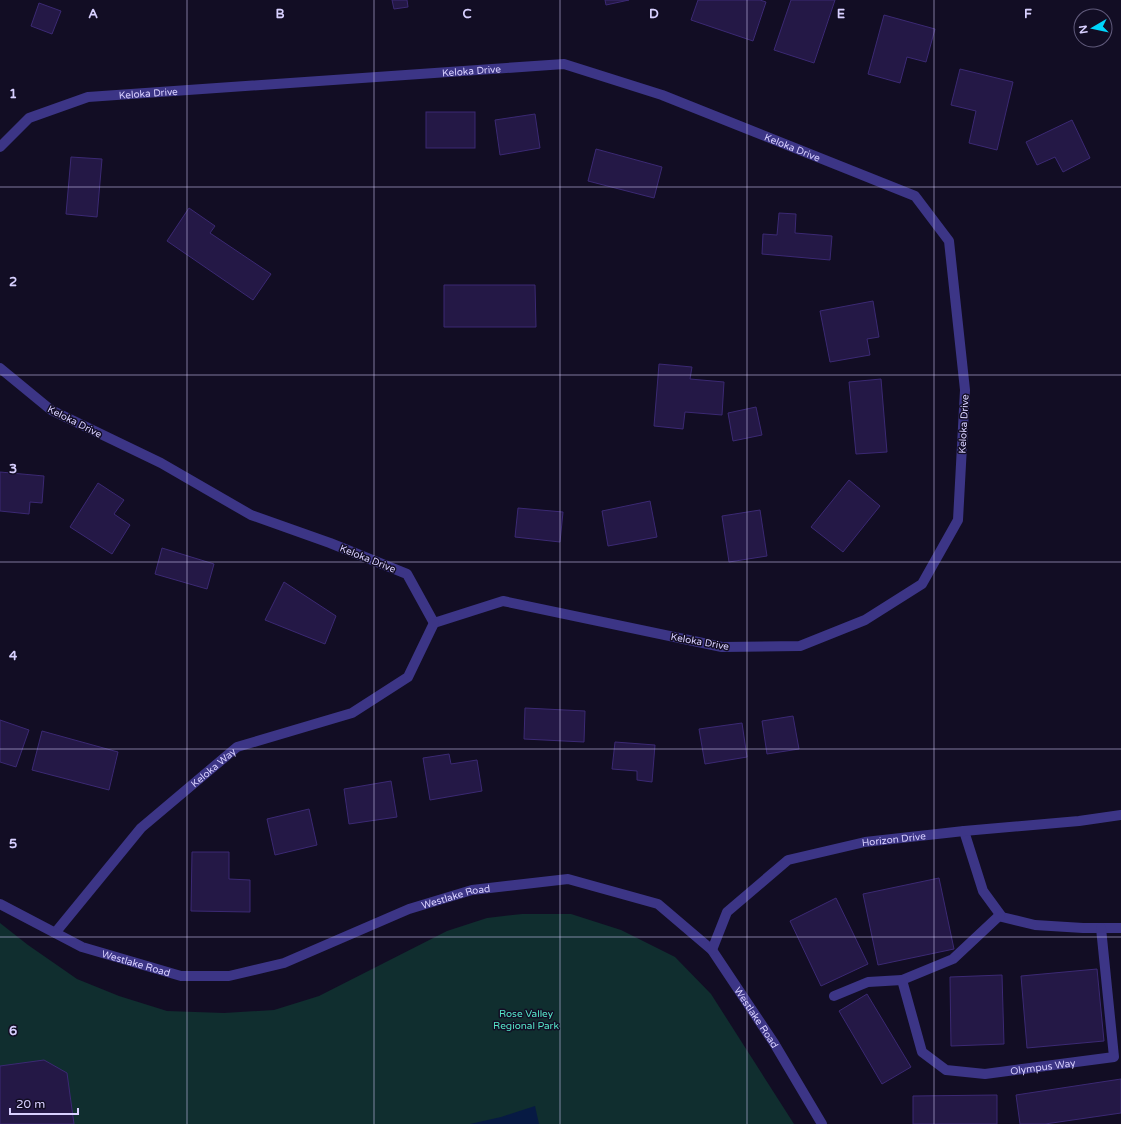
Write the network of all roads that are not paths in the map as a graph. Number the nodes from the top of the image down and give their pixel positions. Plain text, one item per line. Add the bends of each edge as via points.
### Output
1 (0, 147) edge
2 (0, 368) edge
3 (434, 624) junction
4 (1121, 815) edge
5 (964, 831) junction
6 (0, 904) edge
7 (1000, 915) junction
8 (1101, 928) junction
9 (1121, 928) edge
10 (55, 933) junction
11 (712, 950) junction
12 (902, 980) junction
13 (834, 996) dead end
14 (822, 1124) edge

1 - 3 street, Keloka Drive via 29,118 88,97 564,64 662,95 915,196 949,241 965,390 958,520 922,584 865,620 800,646 722,647 503,601
2 - 3 street, Keloka Drive via 51,410 161,463 251,515 407,574
3 - 10 street, Keloka Way via 408,677 352,713 237,747 141,828
4 - 5 street, Horizon Drive
5 - 7 street via 983,891
5 - 11 street, Horizon Drive via 865,842 788,860 727,912
6 - 10 street, Westlake Road
7 - 8 street via 1035,925
7 - 12 street via 953,959
8 - 9 street
8 - 12 street, Olympus Way via 1114,1057 984,1074 946,1070 922,1052
10 - 11 street, Westlake Road via 82,947 181,976 229,976 284,962 409,909 472,890 568,878 658,904
11 - 14 street, Westlake Road via 774,1043
12 - 13 street via 868,982

